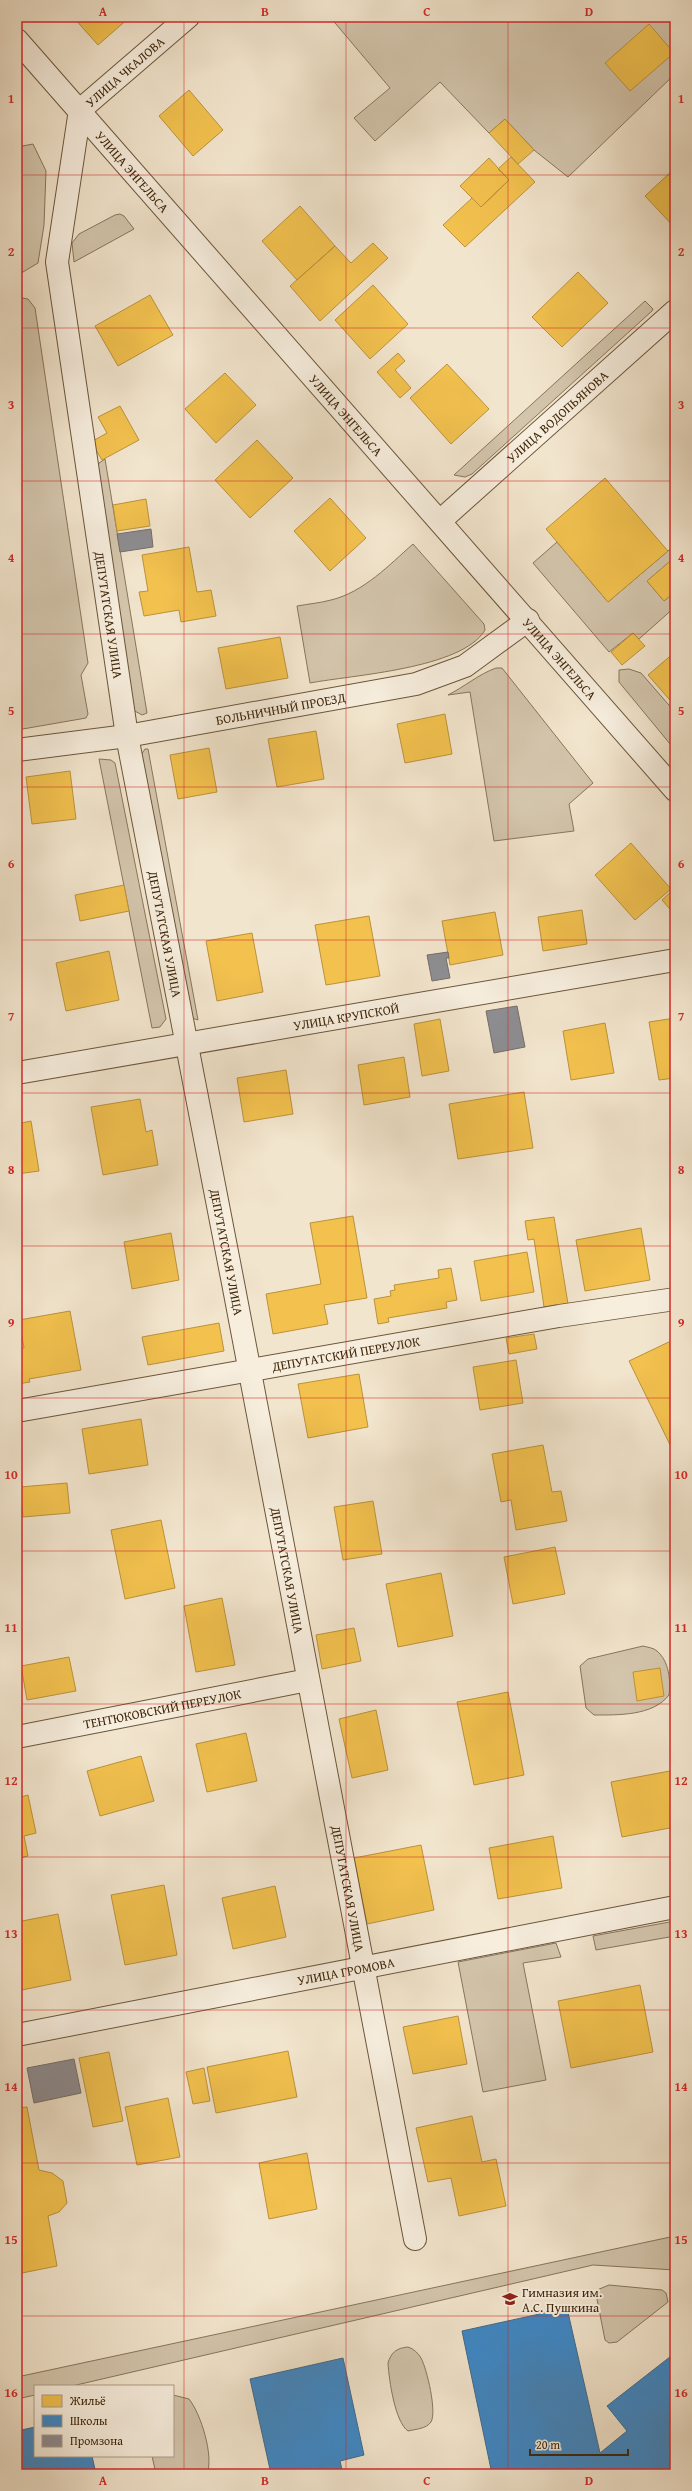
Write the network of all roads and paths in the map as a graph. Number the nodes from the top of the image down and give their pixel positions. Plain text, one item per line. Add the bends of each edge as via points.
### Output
1 (188, 17) edge
2 (17, 40) edge
3 (80, 110) junction
4 (675, 311) edge
5 (440, 521) junction
6 (528, 620) junction
7 (127, 736) junction
8 (17, 750) edge
9 (675, 790) edge
10 (675, 960) edge
11 (186, 1044) junction
12 (17, 1073) edge
13 (675, 1299) edge
14 (249, 1370) junction
15 (17, 1411) edge
16 (308, 1680) junction
17 (17, 1737) edge
18 (675, 1907) edge
19 (362, 1968) junction
20 (17, 2035) edge
21 (415, 2239) dead end

1 - 3 street, УЛИЦА ЧКАЛОВА
2 - 3 street, УЛИЦА ЭНГЕЛЬСА
3 - 5 street, УЛИЦА ЭНГЕЛЬСА
3 - 7 street, ДЕПУТАТСКАЯ УЛИЦА via 57,262
4 - 5 street, УЛИЦА ВОДОПЬЯНОВА
5 - 6 street, УЛИЦА ЭНГЕЛЬСА
6 - 7 street, БОЛЬНИЧНЫЙ ПРОЕЗД via 465,666 421,683
6 - 9 street, УЛИЦА ЭНГЕЛЬСА
7 - 8 street, БОЛЬНИЧНЫЙ ПРОЕЗД
7 - 11 street, ДЕПУТАТСКАЯ УЛИЦА
10 - 11 street, УЛИЦА КРУПСКОЙ
11 - 12 street, УЛИЦА КРУПСКОЙ
11 - 14 street, ДЕПУТАТСКАЯ УЛИЦА
13 - 14 street, ДЕПУТАТСКИЙ ПЕРЕУЛОК via 559,1316
14 - 15 street, ДЕПУТАТСКИЙ ПЕРЕУЛОК
14 - 16 street, ДЕПУТАТСКАЯ УЛИЦА
16 - 17 street, ТЕНТЮКОВСКИЙ ПЕРЕУЛОК
16 - 19 street, ДЕПУТАТСКАЯ УЛИЦА
18 - 19 street, УЛИЦА ГРОМОВА
19 - 20 street, УЛИЦА ГРОМОВА
19 - 21 street, ДЕПУТАТСКАЯ УЛИЦА

